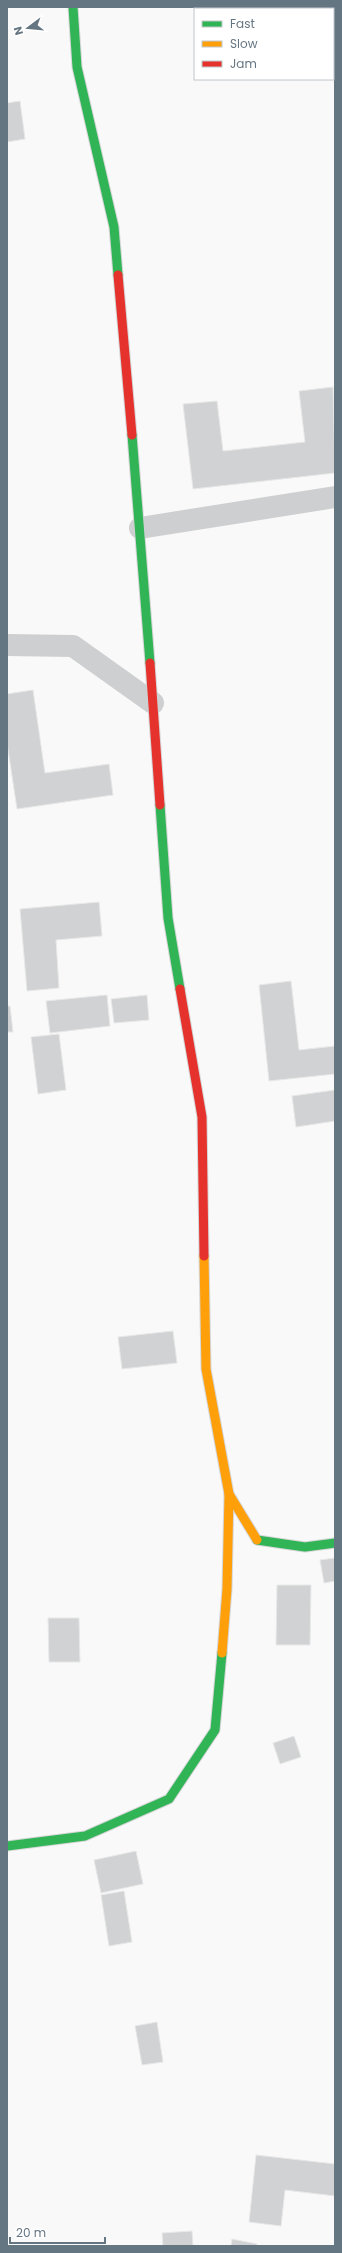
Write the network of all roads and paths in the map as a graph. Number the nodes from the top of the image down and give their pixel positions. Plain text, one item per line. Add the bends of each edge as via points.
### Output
1 (73, 7) edge
2 (335, 497) edge
3 (140, 528) junction
4 (7, 645) edge
5 (153, 703) junction
6 (229, 1494) junction
7 (335, 1543) edge
8 (7, 1846) edge

1 - 3 street via 77,67 114,227
2 - 3 street
3 - 5 street
4 - 5 street via 73,646
5 - 6 street via 168,918 202,1117 206,1369
6 - 7 street via 258,1541 305,1547
6 - 8 street via 227,1589 215,1730 169,1799 85,1836

